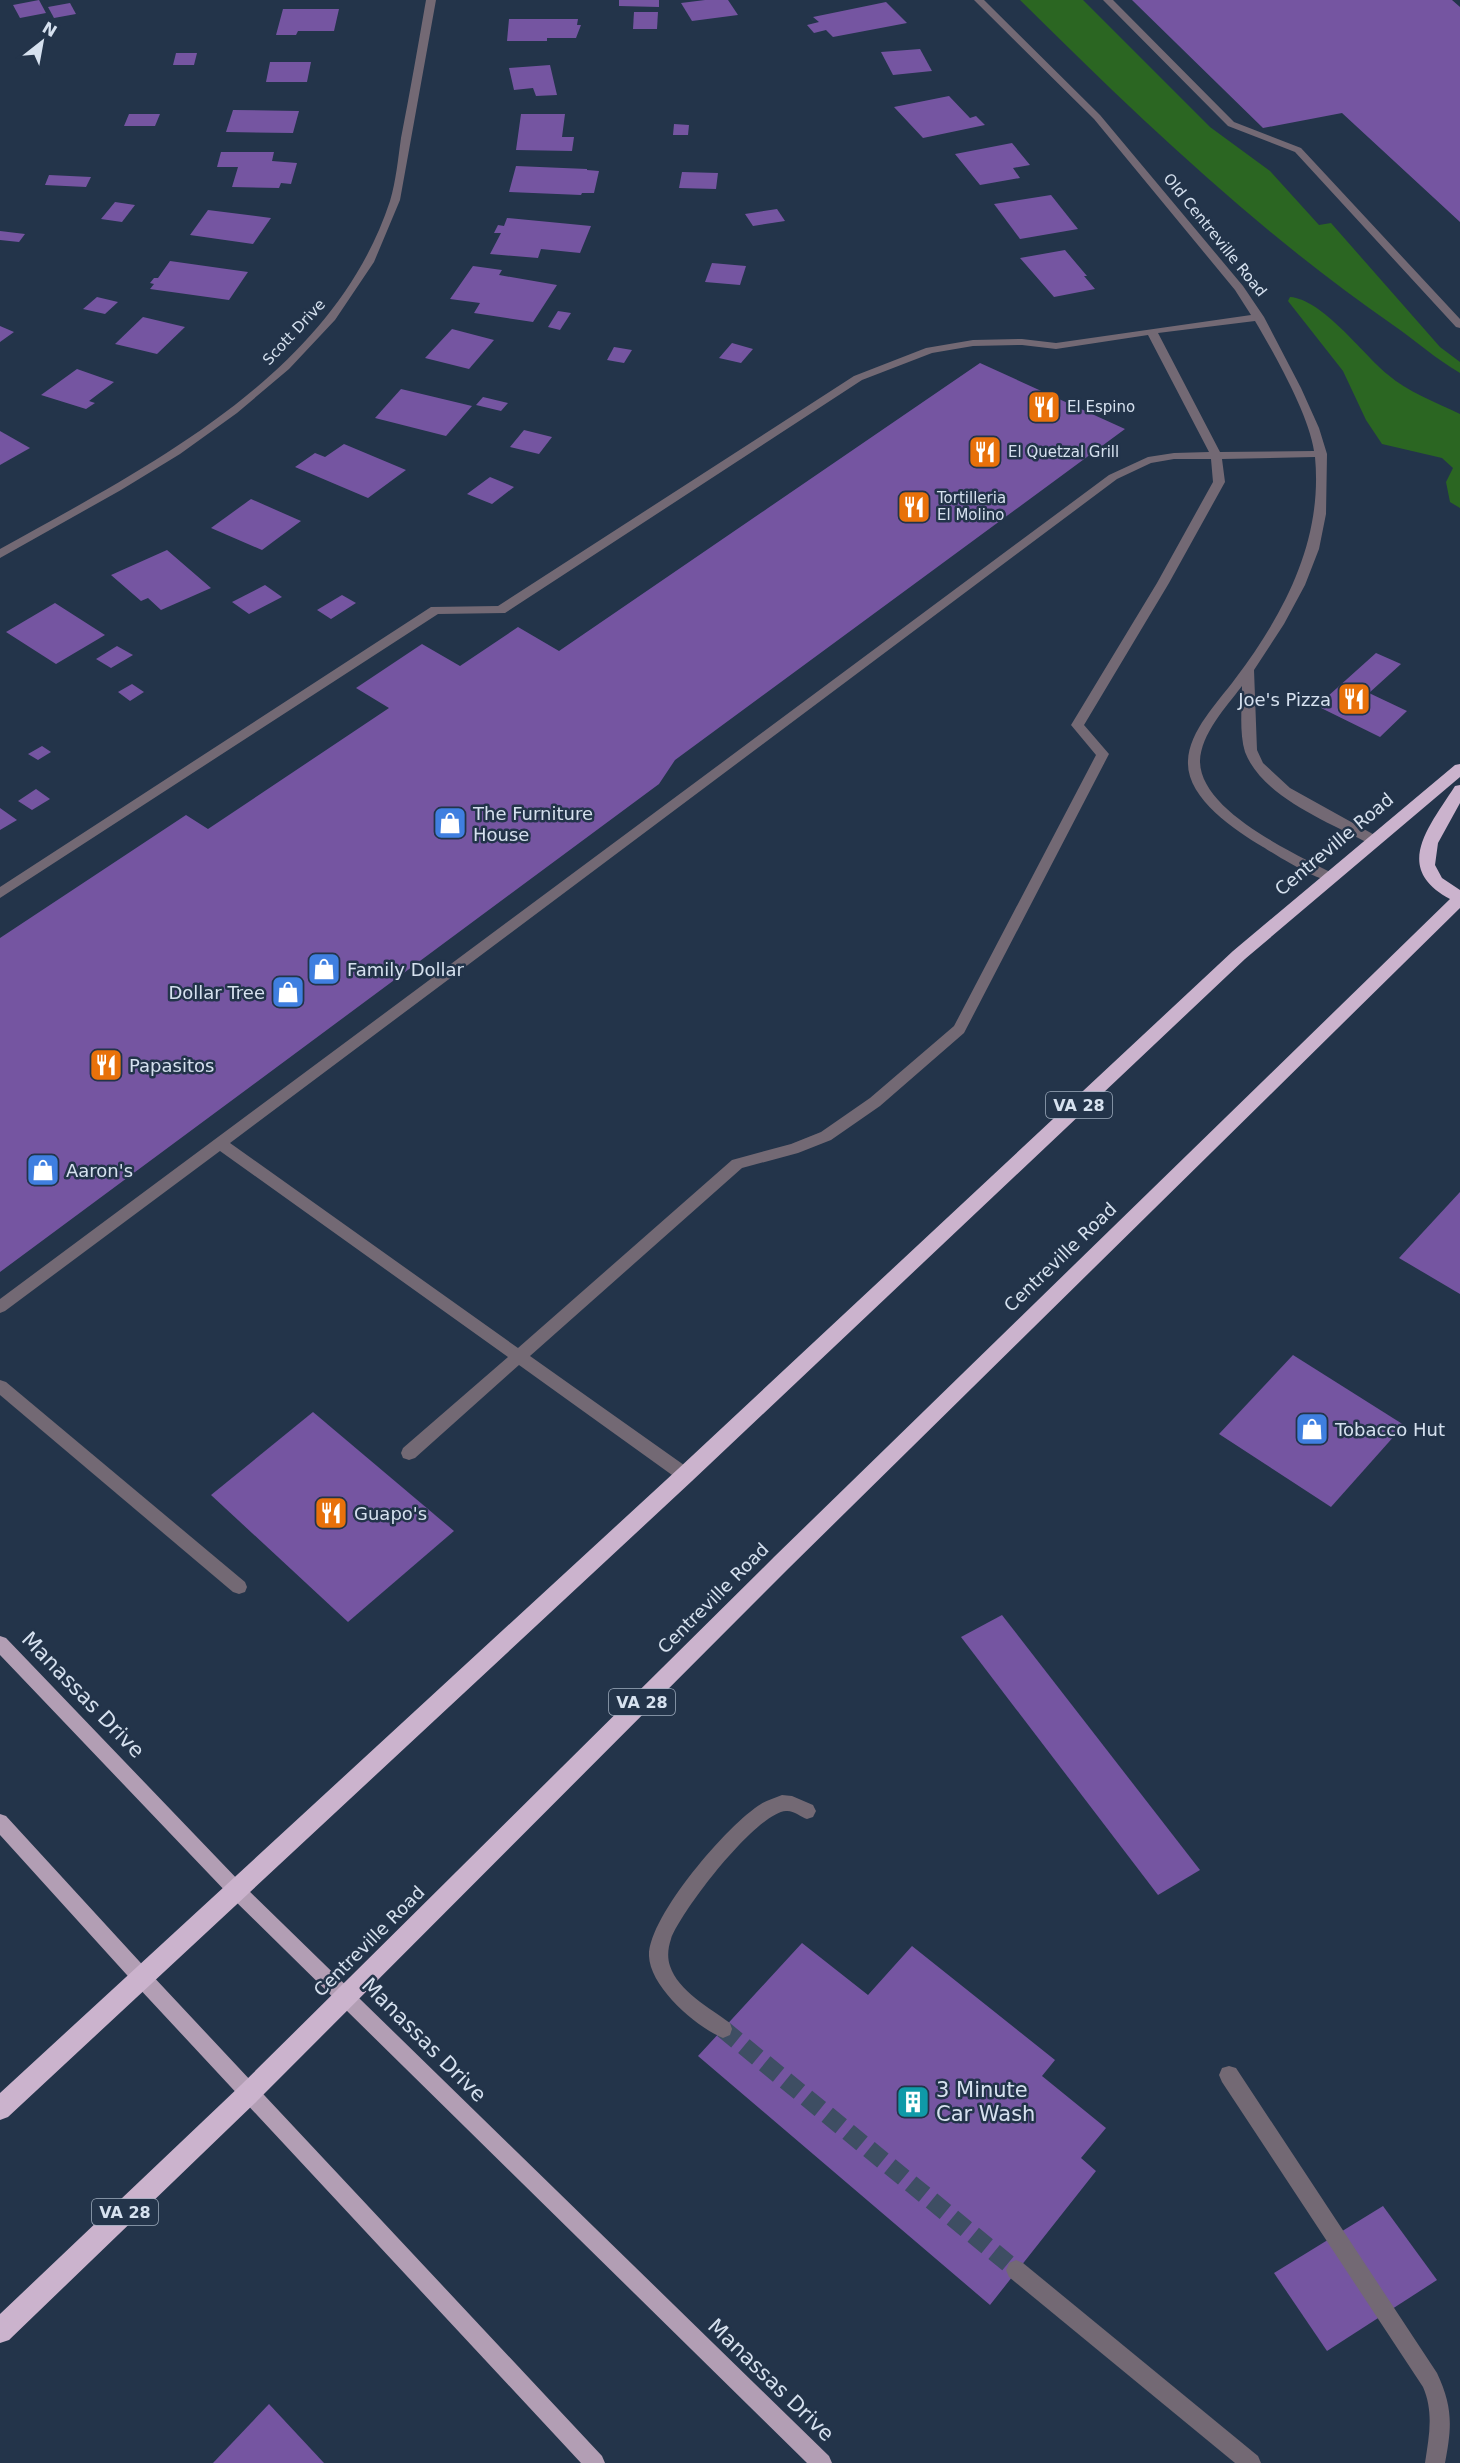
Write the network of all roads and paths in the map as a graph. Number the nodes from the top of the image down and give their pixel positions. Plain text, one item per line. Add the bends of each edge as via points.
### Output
1 (431, 0) edge
2 (979, 0) edge
3 (1108, 0) edge
4 (1259, 317) junction
5 (1460, 325) edge
6 (1150, 330) junction
7 (1321, 454) junction
8 (1216, 455) junction
9 (0, 554) edge
10 (1248, 671) junction
11 (1460, 769) edge
12 (1460, 790) edge
13 (1375, 841) junction
14 (1331, 878) junction
15 (0, 893) edge
16 (1460, 898) edge
17 (220, 1143) junction
18 (0, 1307) edge
19 (519, 1356) junction
20 (0, 1386) edge
21 (409, 1453) dead end
22 (685, 1475) junction
23 (239, 1587) dead end
24 (0, 1643) edge
25 (807, 1811) dead end
26 (0, 1822) edge
27 (236, 1890) junction
28 (143, 1979) junction
29 (346, 1998) junction
30 (723, 2029) tunnel mouth
31 (1229, 2075) dead end
32 (249, 2093) junction
33 (0, 2109) edge
34 (1016, 2270) tunnel mouth
35 (0, 2331) edge
36 (595, 2463) edge
37 (822, 2463) edge
38 (1251, 2463) edge
39 (1435, 2463) edge

1 - 9 street, Scott Drive via 387,226 364,272 330,318 276,375 220,422 153,467
2 - 4 street, Old Centreville Road via 1096,117
3 - 5 street via 1232,124 1298,150
4 - 6 street
4 - 7 street, Old Centreville Road via 1317,435
6 - 8 street
6 - 15 street via 1056,346 973,343 930,350 858,378 501,610 435,610
7 - 8 street
7 - 10 street, Old Centreville Road via 1321,502 1312,551 1291,598
8 - 17 street via 1149,460 1113,477
8 - 19 street via 1219,482 1077,725 1102,754 958,1029 875,1102 826,1136 737,1164
10 - 13 street via 1251,749 1258,765 1282,789
10 - 14 street, Old Centreville Road via 1208,722 1194,755 1199,783 1212,802 1231,818
11 - 13 highway, Centreville Road / VA 28
12 - 16 highway via 1432,840 1426,864 1441,887
13 - 14 highway, Centreville Road / VA 28
14 - 22 highway, Centreville Road / VA 28 via 1239,955
16 - 29 highway, Centreville Road / VA 28 via 773,1570
17 - 18 street
17 - 19 street
19 - 21 street
19 - 22 street
20 - 23 street
22 - 27 highway, Centreville Road / VA 28
24 - 27 main road, Manassas Drive
25 - 30 street via 789,1802 757,1817 686,1893 660,1942 658,1955 669,1983
26 - 28 main road
27 - 28 highway, Centreville Road / VA 28
27 - 29 main road, Manassas Drive
28 - 32 main road
28 - 33 highway, Centreville Road / VA 28
29 - 32 highway, Centreville Road / VA 28
29 - 37 main road, Manassas Drive
31 - 39 street via 1430,2380 1440,2399 1442,2417
32 - 35 highway, Centreville Road / VA 28
32 - 36 main road
34 - 38 street

